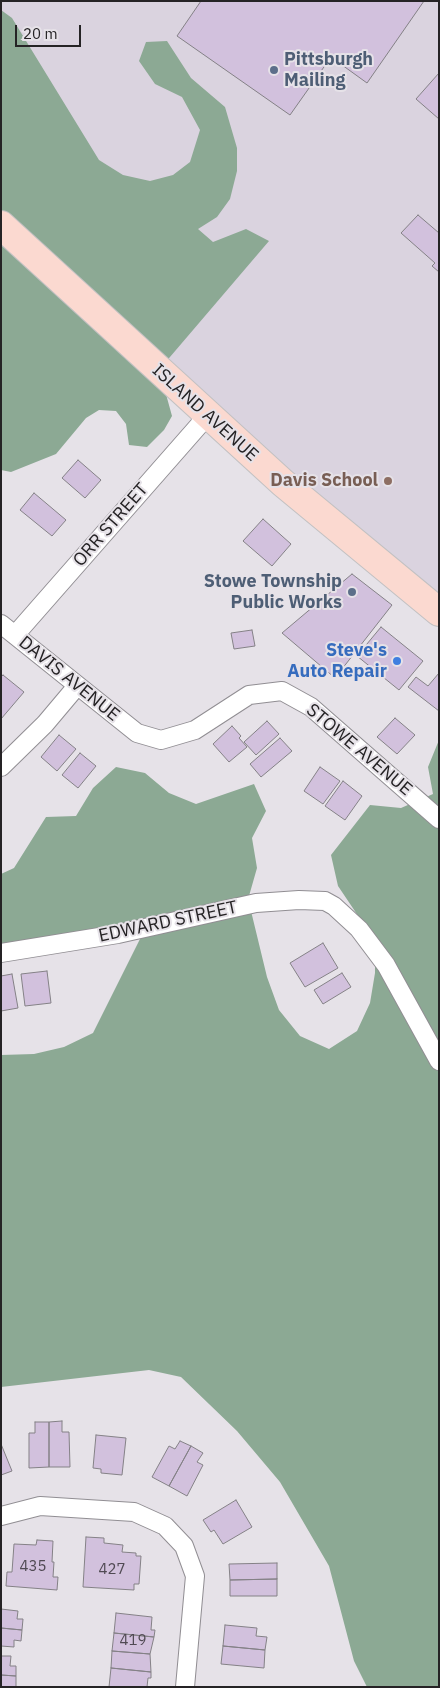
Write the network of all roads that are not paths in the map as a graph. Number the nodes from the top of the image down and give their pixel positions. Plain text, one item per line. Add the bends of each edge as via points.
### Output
1 (1, 225) edge
2 (208, 416) junction
3 (439, 612) edge
4 (8, 630) edge
5 (77, 686) junction
6 (137, 733) joint
7 (1, 767) edge
8 (439, 819) edge
9 (1, 953) edge
10 (439, 1061) edge
11 (1, 1516) edge
12 (185, 1687) edge

1 - 2 main road, ISLAND AVENUE
2 - 3 main road, ISLAND AVENUE via 283,483
2 - 4 street, ORR STREET
4 - 5 street, DAVIS AVENUE
5 - 6 street, DAVIS AVENUE
5 - 7 street via 28,742
6 - 8 street, STOWE AVENUE via 161,740 195,730 249,695 282,692 311,707
9 - 10 street, EDWARD STREET via 118,934 256,903 324,901 359,929 386,965
11 - 12 street via 40,1506 134,1512 165,1526 184,1546 195,1576

